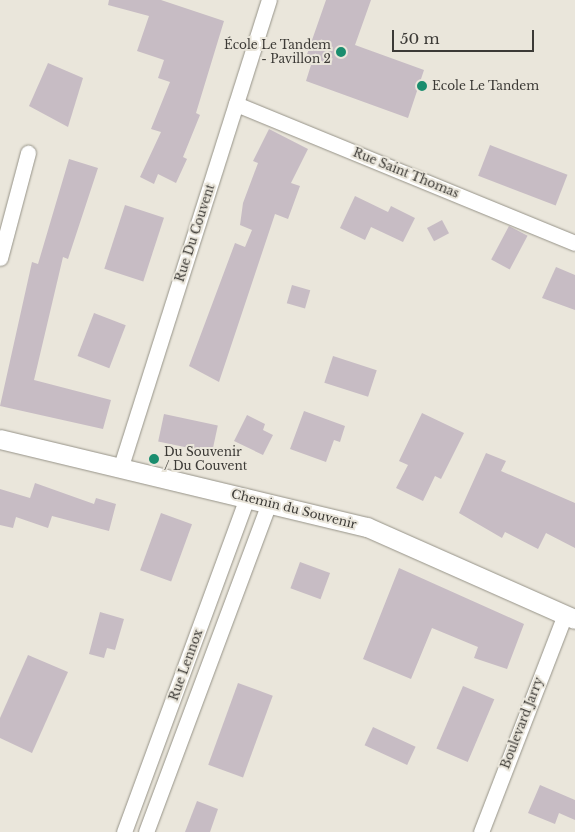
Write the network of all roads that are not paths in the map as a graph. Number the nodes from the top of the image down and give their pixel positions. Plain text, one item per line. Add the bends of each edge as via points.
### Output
1 (269, 0) edge
2 (236, 104) junction
3 (28, 154) dead end
4 (575, 243) edge
5 (0, 258) edge
6 (0, 439) edge
7 (121, 466) junction
8 (247, 497) junction
9 (269, 503) junction
10 (570, 616) edge
11 (124, 832) edge
12 (146, 832) edge
13 (481, 832) edge

1 - 2 street, Rue Du Couvent
2 - 4 street, Rue Saint Thomas
2 - 7 street, Rue Du Couvent
3 - 5 street
6 - 7 street, Chemin du Souvenir
7 - 8 street, Chemin du Souvenir
8 - 9 street, Chemin du Souvenir
8 - 11 street, Rue Lennox
9 - 10 street, Chemin du Souvenir via 396,538
9 - 12 street, Rue Lennox
10 - 13 street, Boulevard Jarry

